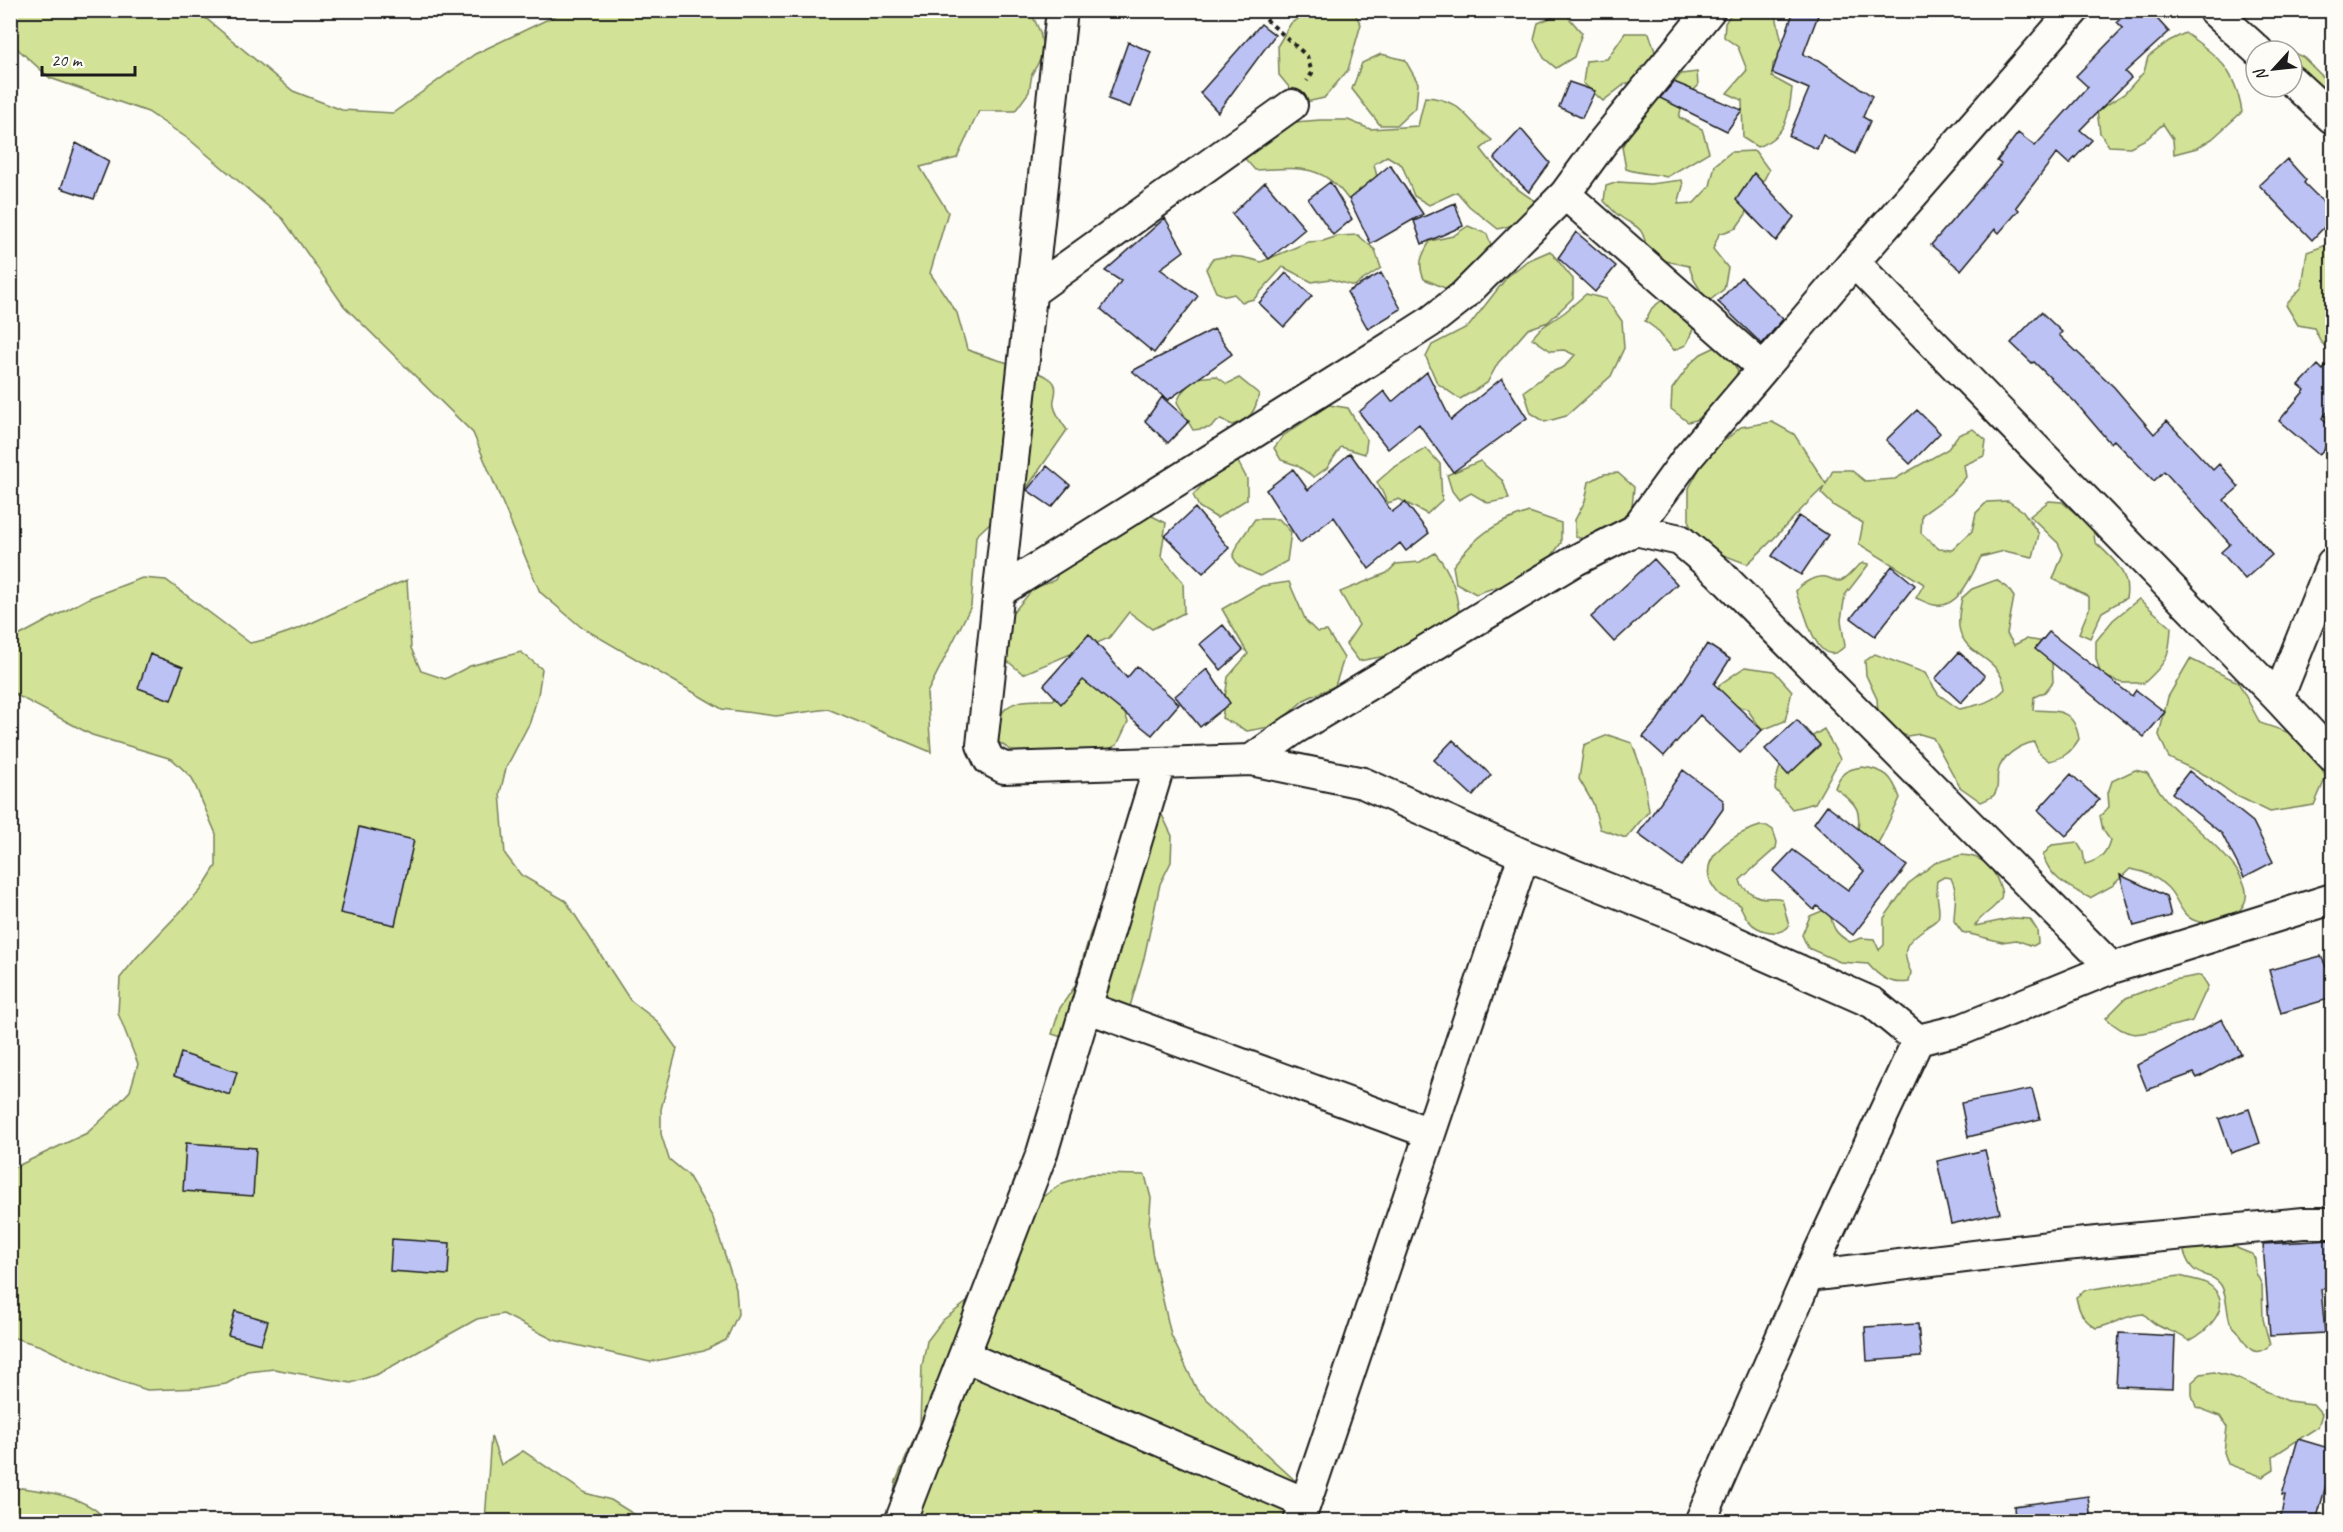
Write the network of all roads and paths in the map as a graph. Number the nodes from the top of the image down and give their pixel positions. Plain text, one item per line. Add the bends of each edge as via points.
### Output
1 (1062, 10) edge
2 (1251, 10) edge
3 (1710, 10) edge
4 (2074, 10) edge
5 (2213, 10) edge
6 (2245, 39) edge
7 (2304, 92) edge
8 (1292, 105) joint
9 (2332, 117) edge
10 (1565, 194) junction
11 (1854, 262) junction
12 (1033, 291) junction
13 (1763, 368) junction
14 (1635, 530) junction
15 (2332, 563) edge
16 (999, 592) junction
17 (2278, 698) junction
18 (2332, 756) edge
19 (1251, 760) junction
20 (1160, 763) junction
21 (1524, 855) junction
22 (2332, 899) edge
23 (2112, 968) junction
24 (1086, 1007) junction
25 (1918, 1040) junction
26 (1430, 1133) junction
27 (2332, 1223) edge
28 (1808, 1276) junction
29 (963, 1356) junction
30 (1302, 1512) edge
31 (900, 1521) edge
32 (1700, 1521) edge

1 - 12 street
2 - 8 path via 1307,56 1312,73
3 - 10 street
4 - 11 street
5 - 6 street
7 - 9 street
8 - 12 street
10 - 13 street
10 - 16 street via 1462,296 1430,322
11 - 13 street
11 - 17 street
12 - 16 street
13 - 14 street via 1688,457
14 - 19 street via 1576,560 1293,730
14 - 23 street via 1680,540 1718,572
15 - 17 street
16 - 20 street via 982,745 989,760 1004,768
17 - 18 street
19 - 20 street
19 - 21 street via 1363,783
20 - 24 street
21 - 25 street via 1681,918 1873,1004
21 - 26 street
22 - 23 street
23 - 25 street via 1964,1029
24 - 26 street
24 - 29 street via 1042,1153
25 - 28 street
26 - 30 street
27 - 28 street via 2065,1245
28 - 32 street
29 - 30 street
29 - 31 street

